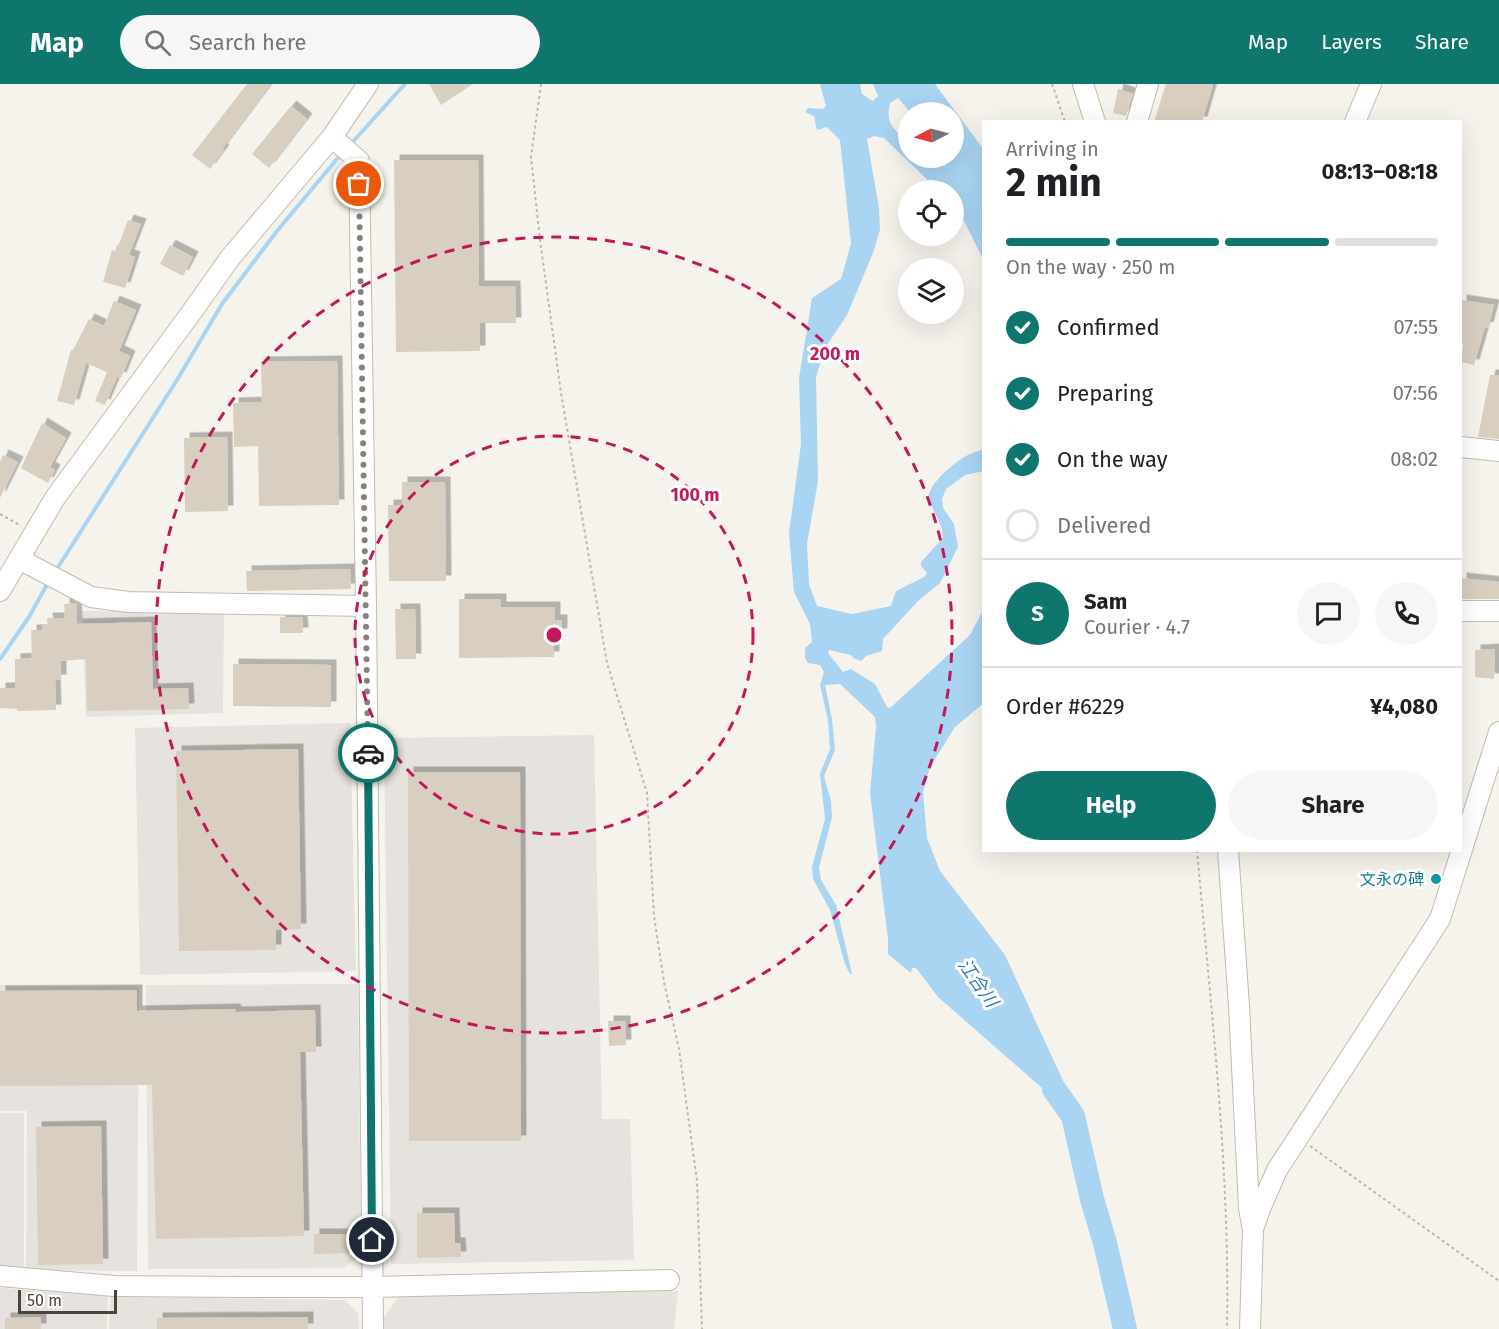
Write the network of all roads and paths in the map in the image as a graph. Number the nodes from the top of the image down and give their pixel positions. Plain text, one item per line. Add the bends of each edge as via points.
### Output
1 (368, 84) edge
2 (541, 84) edge
3 (1052, 84) edge
4 (1083, 84) edge
5 (1147, 84) edge
6 (1371, 84) edge
7 (1064, 120) edge
8 (1094, 120) edge
9 (1138, 120) edge
10 (1356, 120) edge
11 (332, 137) junction
12 (1462, 447) edge
13 (1499, 451) edge
14 (0, 514) edge
15 (34, 534) junction
16 (19, 559) junction
17 (0, 591) edge
18 (366, 606) junction
19 (1462, 611) edge
20 (1499, 611) edge
21 (1499, 732) edge
22 (1494, 770) edge
23 (1197, 852) edge
24 (1227, 852) edge
25 (1298, 1137) junction
26 (1253, 1229) junction
27 (0, 1276) edge
28 (669, 1280) dead end
29 (1499, 1281) edge
30 (372, 1287) junction
31 (373, 1329) edge
32 (702, 1329) edge
33 (1227, 1329) edge
34 (1250, 1329) edge

1 - 11 street
2 - 32 path via 531,157 542,252 561,393 607,663 647,793 654,916 679,1049 696,1181
3 - 7 path
4 - 8 street
5 - 9 street
6 - 10 street
11 - 15 street via 230,258 55,498
11 - 18 street via 359,161
12 - 13 street
14 - 15 path
15 - 16 street
16 - 17 street
16 - 18 street via 91,597 128,602
18 - 30 street
19 - 20 street
21 - 22 street
22 - 25 street via 1440,919
23 - 33 path via 1223,1148 1229,1256
24 - 26 street
25 - 26 street via 1278,1170
25 - 29 path
26 - 34 street
27 - 30 street via 114,1286
28 - 30 street
30 - 31 street

